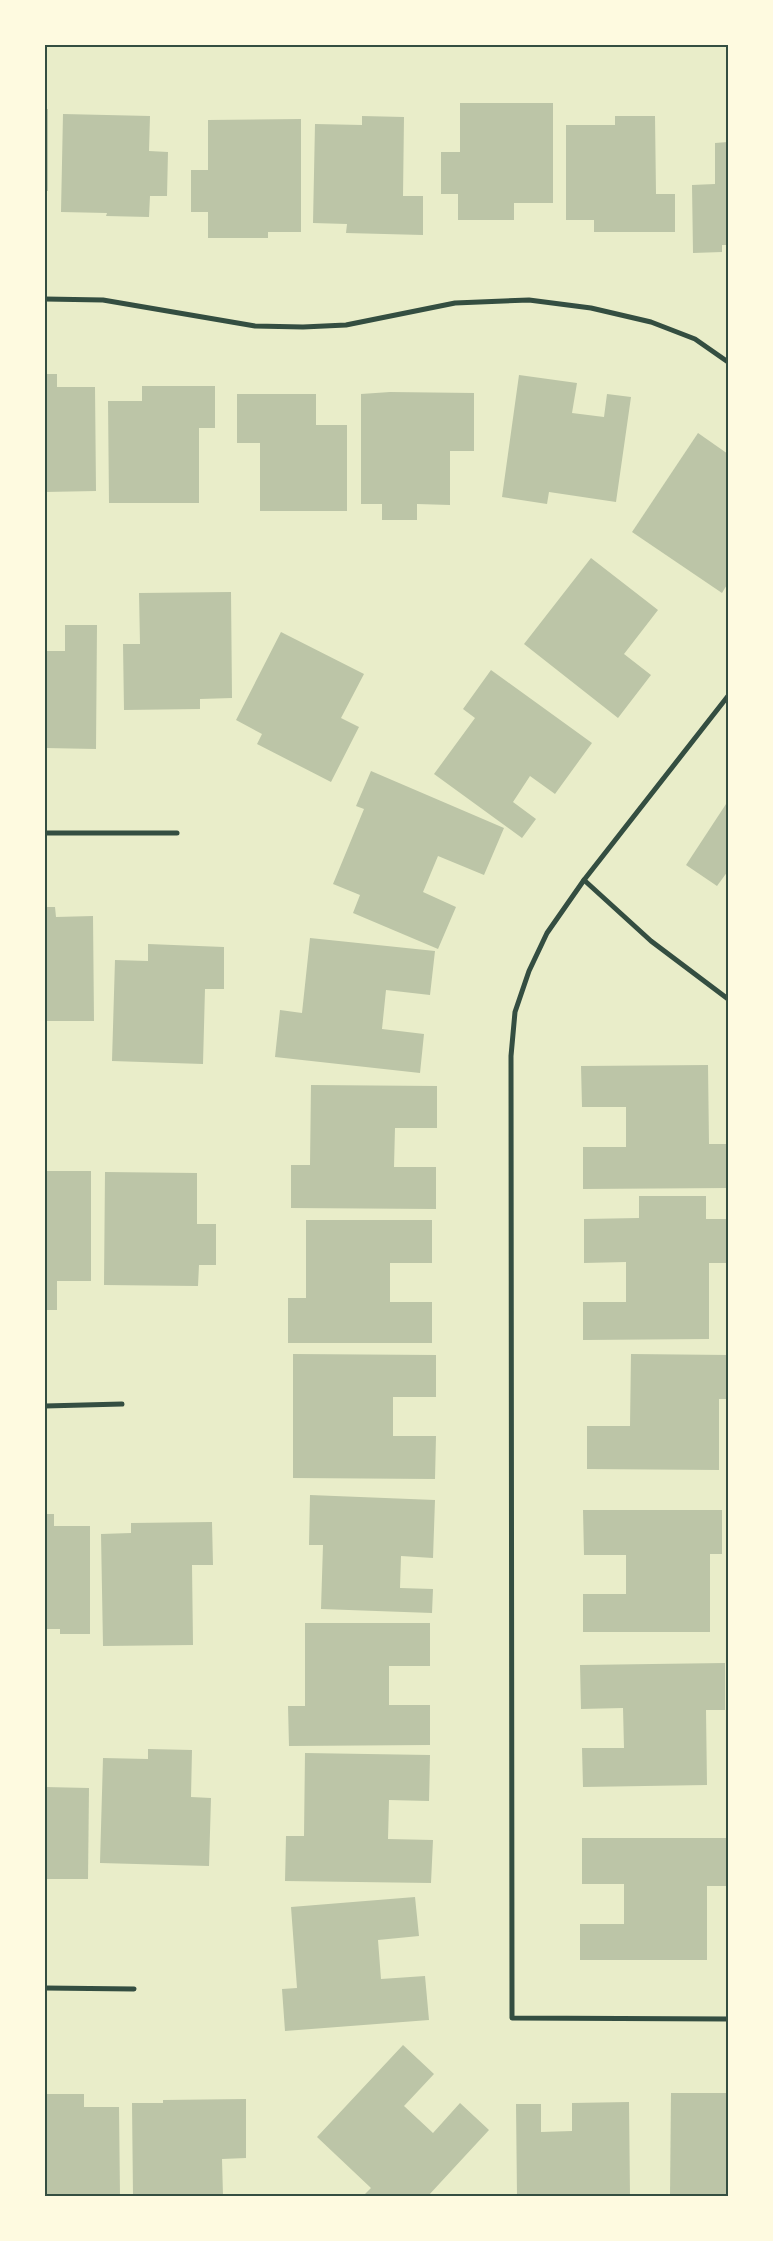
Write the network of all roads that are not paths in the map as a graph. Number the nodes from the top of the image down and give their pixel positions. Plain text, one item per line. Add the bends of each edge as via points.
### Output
1 (45, 300) edge
2 (728, 362) edge
3 (728, 696) edge
4 (45, 833) edge
5 (177, 834) dead end
6 (584, 880) junction
7 (728, 999) edge
8 (122, 1404) dead end
9 (45, 1406) edge
10 (45, 1988) edge
11 (134, 1989) dead end
12 (728, 2019) edge

1 - 2 street via 103,300 255,326 303,327 346,325 455,303 529,300 591,308 651,322 695,339
3 - 6 street
4 - 5 street
6 - 7 street via 651,941
6 - 12 street via 548,933 528,971 515,1012 511,1056 512,2018
8 - 9 street
10 - 11 street

